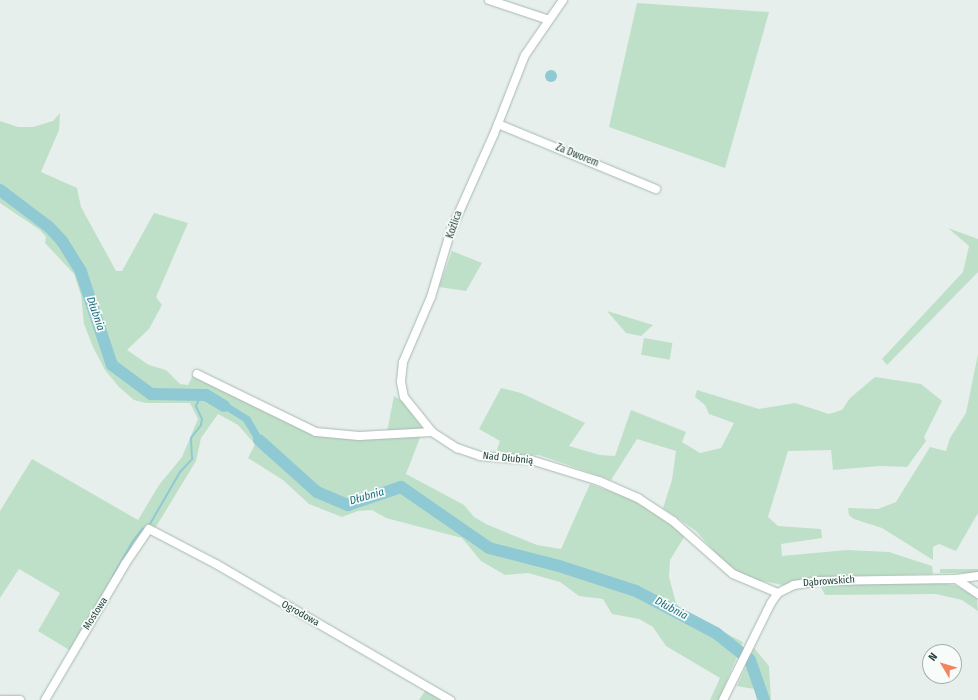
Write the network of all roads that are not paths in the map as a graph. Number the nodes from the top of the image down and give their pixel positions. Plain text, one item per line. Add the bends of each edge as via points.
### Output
1 (489, 0) edge
2 (563, 0) edge
3 (549, 20) junction
4 (498, 124) junction
5 (656, 189) dead end
6 (197, 374) dead end
7 (432, 432) junction
8 (149, 530) joint
9 (978, 576) edge
10 (956, 579) junction
11 (778, 593) junction
12 (978, 594) edge
13 (2, 700) edge
14 (20, 700) edge
15 (45, 700) edge
16 (450, 700) edge
17 (723, 700) edge

1 - 3 street
2 - 3 street, Koźlica
3 - 4 street, Koźlica via 525,55
4 - 5 street, Za Dworem
4 - 7 street, Koźlica via 451,230 431,297 403,362 401,382 404,398
6 - 7 street via 316,432 359,436
7 - 11 street, Nad Dłubnią via 457,448 480,456 531,460 599,481 638,498 673,520 733,574
8 - 15 street, Mostowa via 125,564
8 - 16 street, Ogrodowa via 216,564
9 - 10 street, Dąbrowskich
10 - 11 street, Dąbrowskich via 818,581 794,585
10 - 12 street
11 - 17 street via 749,644
13 - 14 street

